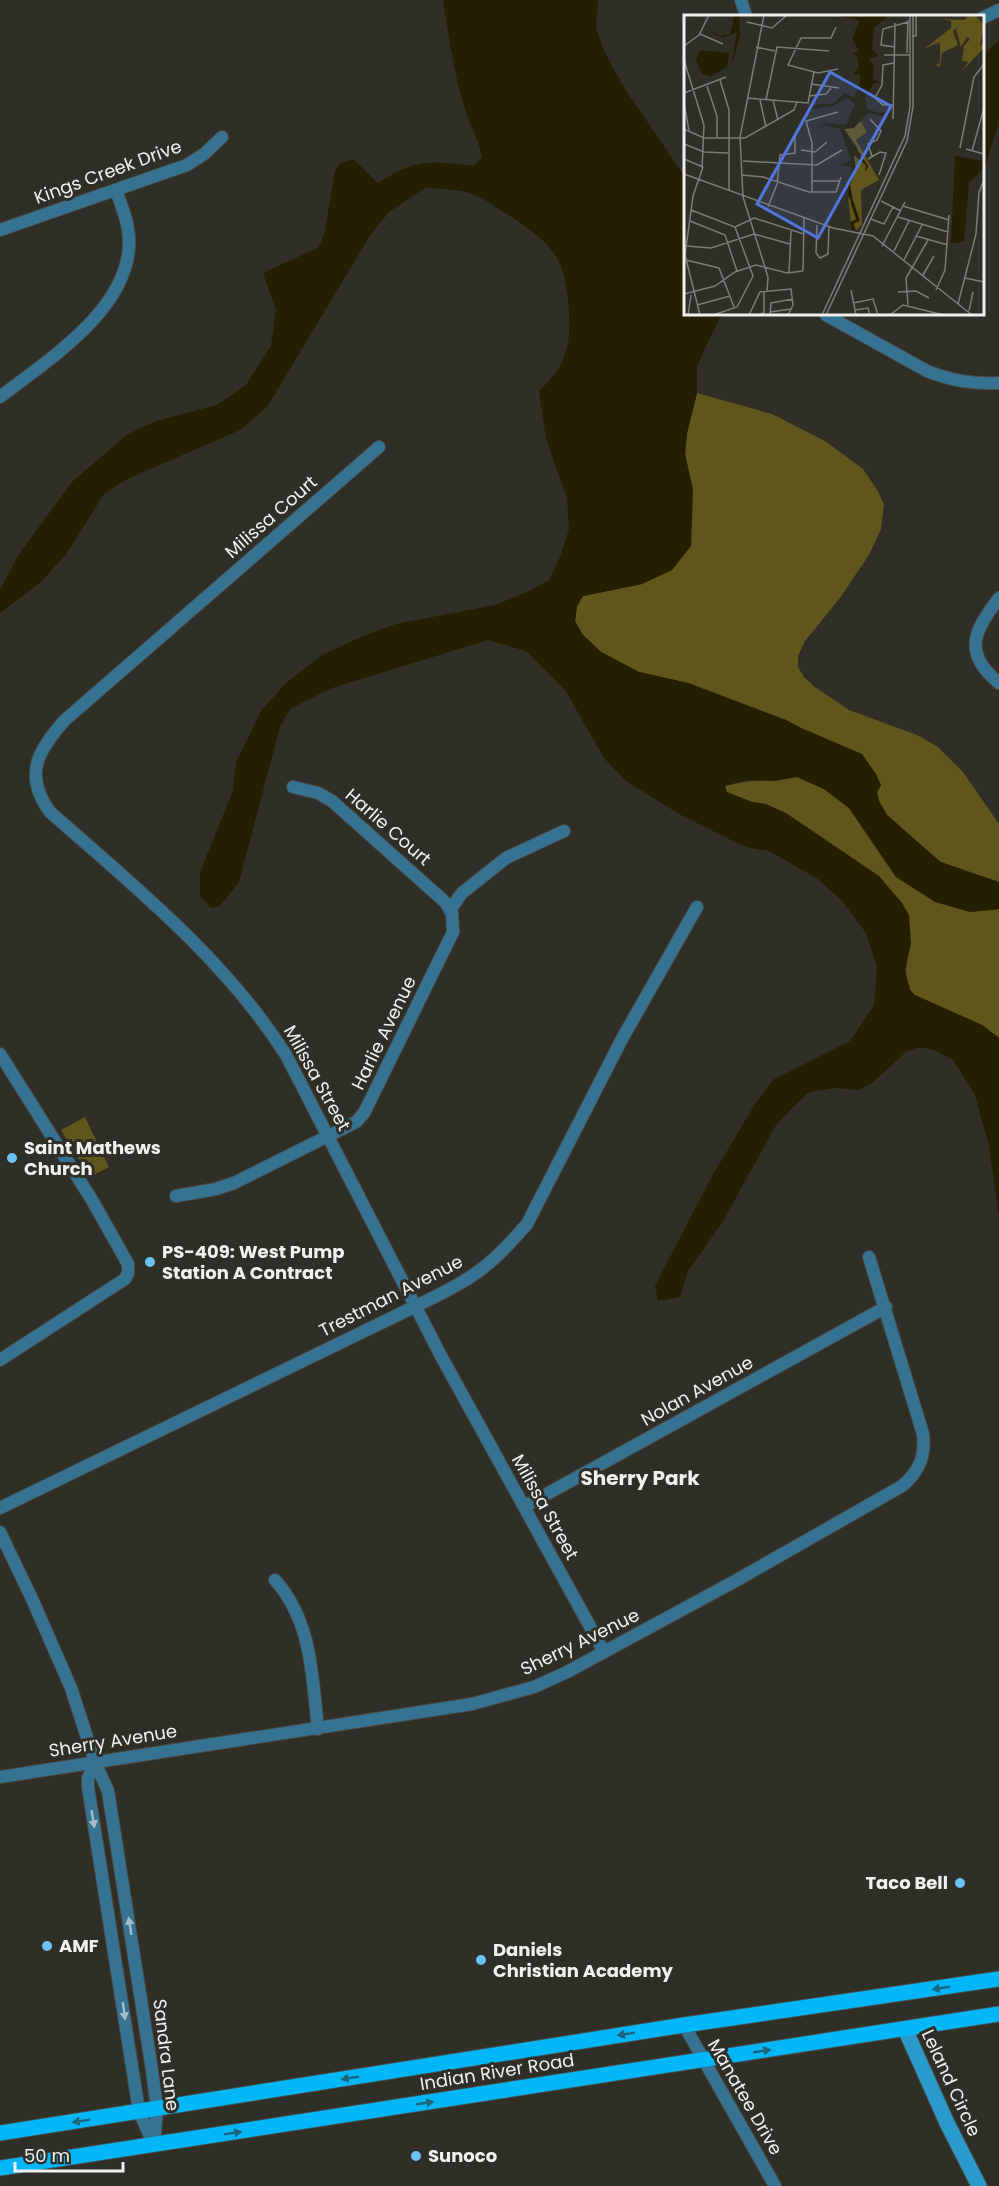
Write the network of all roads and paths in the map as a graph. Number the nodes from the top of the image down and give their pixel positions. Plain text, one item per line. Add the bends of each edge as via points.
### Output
1 (741, 0) edge
2 (999, 10) edge
3 (746, 15) edge
4 (984, 17) edge
5 (222, 137) dead end
6 (116, 191) junction
7 (0, 230) edge
8 (826, 315) edge
9 (999, 383) edge
10 (0, 398) edge
11 (379, 447) dead end
12 (997, 601) edge
13 (188, 614) joint
14 (999, 683) edge
15 (293, 787) dead end
16 (564, 831) dead end
17 (697, 907) dead end
18 (450, 910) junction
19 (0, 1054) edge
20 (329, 1137) junction
21 (176, 1196) dead end
22 (869, 1257) dead end
23 (414, 1307) junction
24 (886, 1307) junction
25 (0, 1360) edge
26 (525, 1506) junction
27 (0, 1508) edge
28 (0, 1532) edge
29 (274, 1580) dead end
30 (604, 1652) junction
31 (318, 1729) junction
32 (95, 1762) junction
33 (0, 1777) edge
34 (999, 1979) edge
35 (999, 2014) edge
36 (684, 2025) junction
37 (905, 2029) junction
38 (704, 2060) junction
39 (157, 2109) junction
40 (139, 2112) junction
41 (0, 2133) edge
42 (154, 2145) junction
43 (0, 2168) edge
44 (775, 2186) edge
45 (979, 2186) edge

1 - 3 street
2 - 4 street
5 - 6 street, Kings Creek Drive via 186,165
6 - 7 street, Kings Creek Drive
6 - 10 street via 129,236 126,269 117,290 87,326
8 - 9 street via 943,378
11 - 13 street, Milissa Court
12 - 14 street via 979,627 976,649 985,672
13 - 20 street, Milissa Street via 50,737 38,756 37,788 50,812 143,895 243,995 286,1054
15 - 18 street, Harlie Court via 332,801
16 - 18 street via 506,858 462,893
17 - 23 street, Trestman Avenue via 623,1037 527,1224 484,1267
18 - 20 street, Harlie Avenue via 453,932 364,1113
19 - 25 street via 92,1200 128,1264 128,1274
20 - 21 street, Harlie Avenue via 234,1183
20 - 23 street, Milissa Street
22 - 24 street, Sherry Avenue
23 - 26 street, Milissa Street
23 - 27 street, Trestman Avenue
24 - 26 street, Nolan Avenue
24 - 30 street, Sherry Avenue via 925,1444 912,1478
26 - 30 street, Milissa Street
28 - 32 street, Sandra Lane via 71,1688
29 - 31 street via 295,1608 303,1628
30 - 31 street, Sherry Avenue via 542,1683 500,1698
31 - 32 street, Sherry Avenue
32 - 33 street, Sherry Avenue
39 -> 32 street, Sandra Lane via 108,1791
32 -> 40 street, Sandra Lane via 88,1787
34 -> 36 main road, Indian River Road
35 - 37 main road, Indian River Road
36 - 38 street, Manatee Drive
36 -> 39 main road, Indian River Road
38 -> 37 main road, Indian River Road
37 - 45 street, Leland Circle
42 -> 38 main road, Indian River Road
38 - 44 street, Manatee Drive
39 - 40 main road, Indian River Road
39 - 42 street, Sandra Lane
40 -> 41 main road, Indian River Road
40 - 42 street, Sandra Lane
42 - 43 main road, Indian River Road

